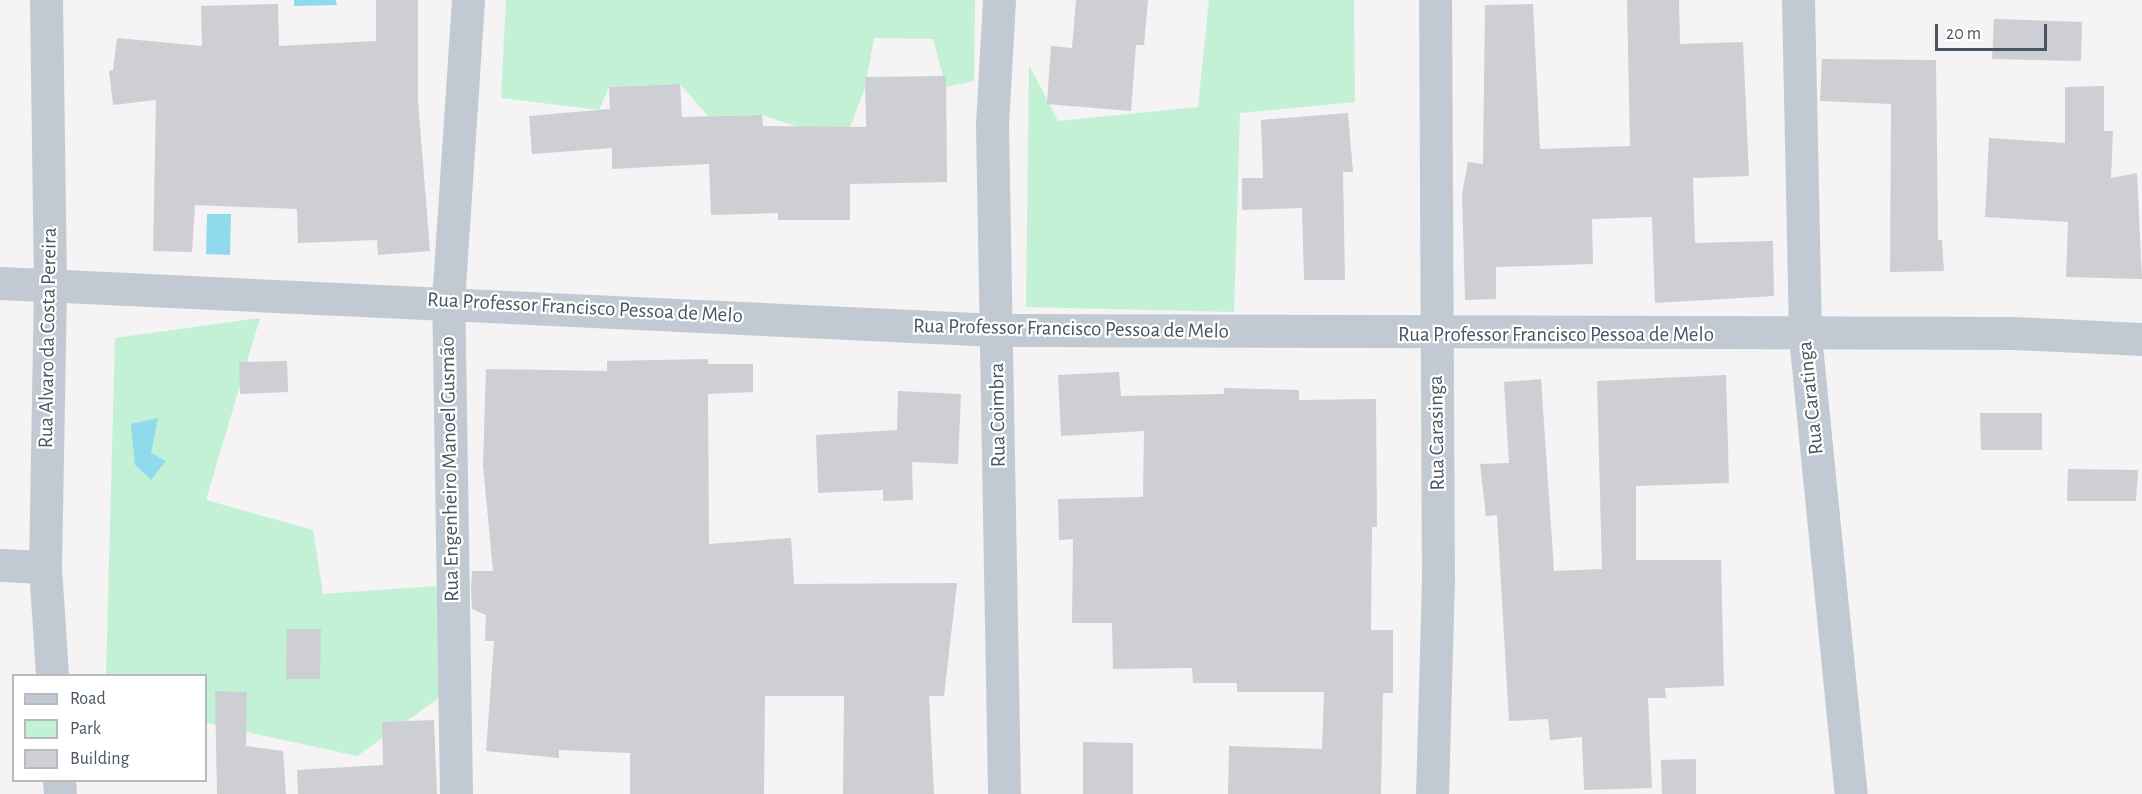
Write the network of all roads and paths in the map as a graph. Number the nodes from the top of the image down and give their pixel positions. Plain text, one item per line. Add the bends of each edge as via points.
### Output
1 (46, 0) edge
2 (468, 0) edge
3 (999, 0) edge
4 (1435, 0) edge
5 (1798, 0) edge
6 (0, 283) edge
7 (50, 284) junction
8 (448, 301) junction
9 (997, 330) junction
10 (1435, 335) junction
11 (1805, 336) junction
12 (2142, 339) edge
13 (0, 565) edge
14 (45, 567) junction
15 (52, 674) edge
16 (456, 794) edge
17 (1004, 794) edge
18 (1432, 794) edge
19 (1851, 794) edge

1 - 7 street, Rua Alvaro da Costa Pereira
2 - 8 street, Rua Engenheiro Manoel Gusmão
3 - 9 street, Rua Coimbra via 992,124
4 - 10 street, Rua Carasinga
5 - 11 street, Rua Caratinga
6 - 7 street, Rua Professor Francisco Pessoa de Melo
7 - 8 street, Rua Professor Francisco Pessoa de Melo
7 - 14 street, Rua Alvaro da Costa Pereira
8 - 9 street, Rua Professor Francisco Pessoa de Melo
8 - 16 street, Rua Engenheiro Manoel Gusmão
9 - 10 street, Rua Professor Francisco Pessoa de Melo
9 - 17 street, Rua Coimbra
10 - 11 street, Rua Professor Francisco Pessoa de Melo
10 - 18 street, Rua Carasinga via 1438,583
11 - 12 street, Rua Professor Francisco Pessoa de Melo via 2014,333
11 - 19 street, Rua Caratinga
13 - 14 street
14 - 15 street, Rua Alvaro da Costa Pereira

